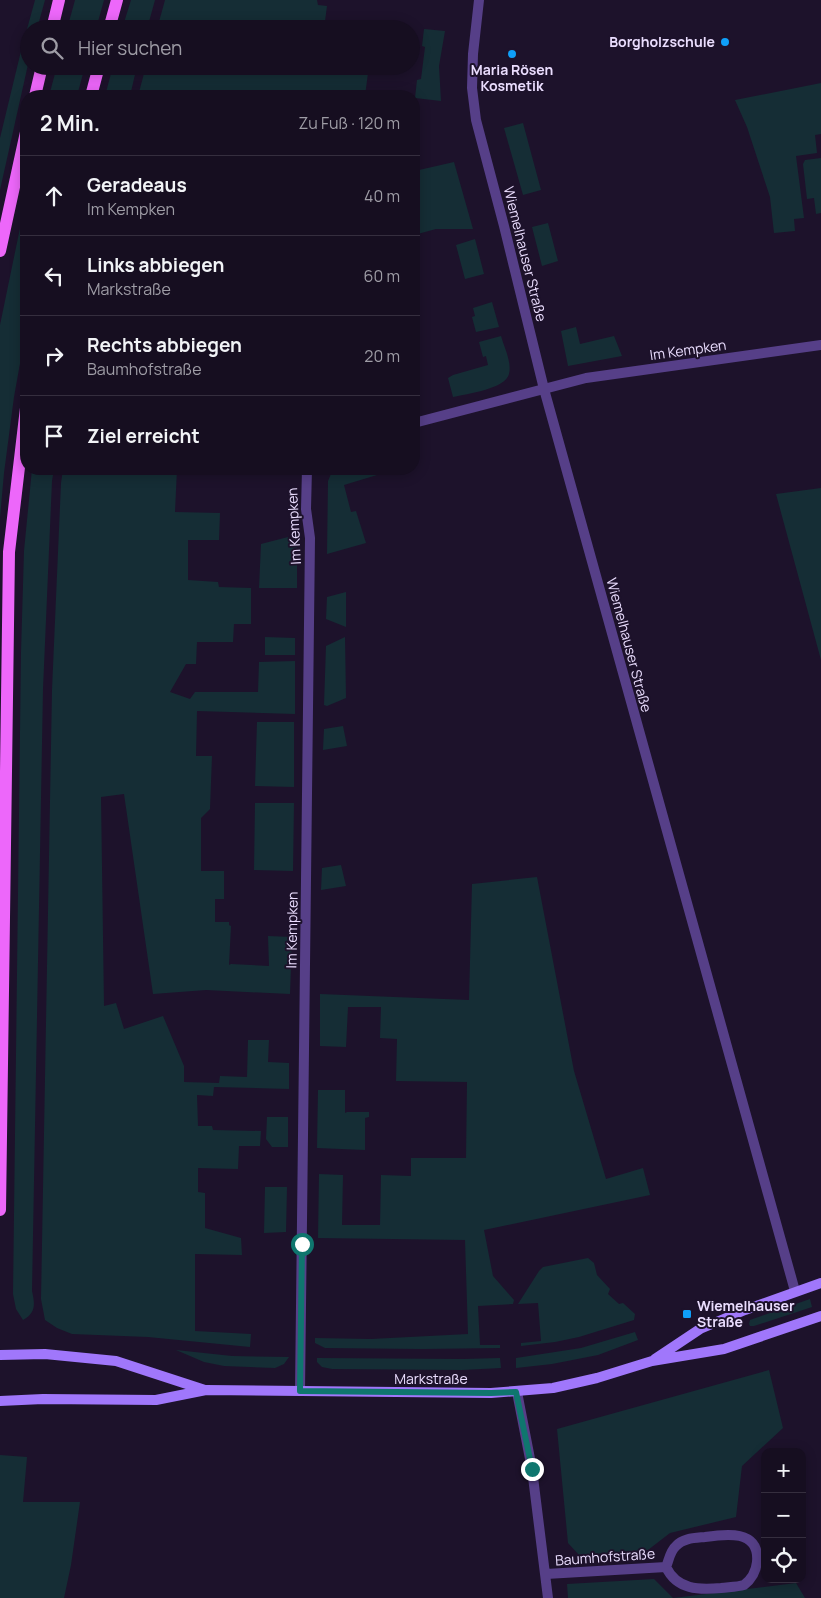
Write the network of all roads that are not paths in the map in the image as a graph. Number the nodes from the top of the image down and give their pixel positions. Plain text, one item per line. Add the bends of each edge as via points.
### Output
1 (59, 0) edge
2 (116, 0) edge
3 (479, 0) edge
4 (54, 20) edge
5 (111, 20) edge
6 (40, 75) edge
7 (97, 75) edge
8 (36, 90) edge
9 (93, 90) edge
10 (20, 159) edge
11 (0, 251) edge
12 (821, 346) edge
13 (544, 389) junction
14 (420, 421) edge
15 (20, 459) edge
16 (307, 475) edge
17 (0, 1210) edge
18 (821, 1282) edge
19 (795, 1291) junction
20 (821, 1316) edge
21 (0, 1355) edge
22 (652, 1361) junction
23 (206, 1390) junction
24 (300, 1391) junction
25 (516, 1392) junction
26 (0, 1401) edge
27 (666, 1567) junction
28 (546, 1574) junction
29 (548, 1598) edge

1 - 4 main road
2 - 5 main road
3 - 13 street, Wiemelhauser Straße via 472,88 476,120
6 - 8 main road
7 - 9 main road
10 - 11 main road
12 - 13 street, Im Kempken via 586,378
13 - 14 street, Im Kempken
13 - 19 street, Wiemelhauser Straße
15 - 17 main road via 9,552
16 - 24 street, Im Kempken via 306,509 310,538
18 - 19 main road, Markstraße
19 - 22 main road, Markstraße via 700,1329
20 - 22 main road, Markstraße via 724,1350
21 - 23 main road, Markstraße via 45,1354 116,1361
22 - 25 main road, Markstraße via 588,1380
23 - 24 main road, Markstraße
23 - 26 main road, Markstraße via 156,1400
24 - 25 main road, Markstraße
25 - 28 street, Baumhofstraße via 532,1469
27 - 27 street, Baumhofstraße via 678,1581 704,1590 744,1585 753,1576 757,1557 749,1540 724,1534 680,1542 672,1550
27 - 28 street, Baumhofstraße
28 - 29 street, Baumhofstraße

